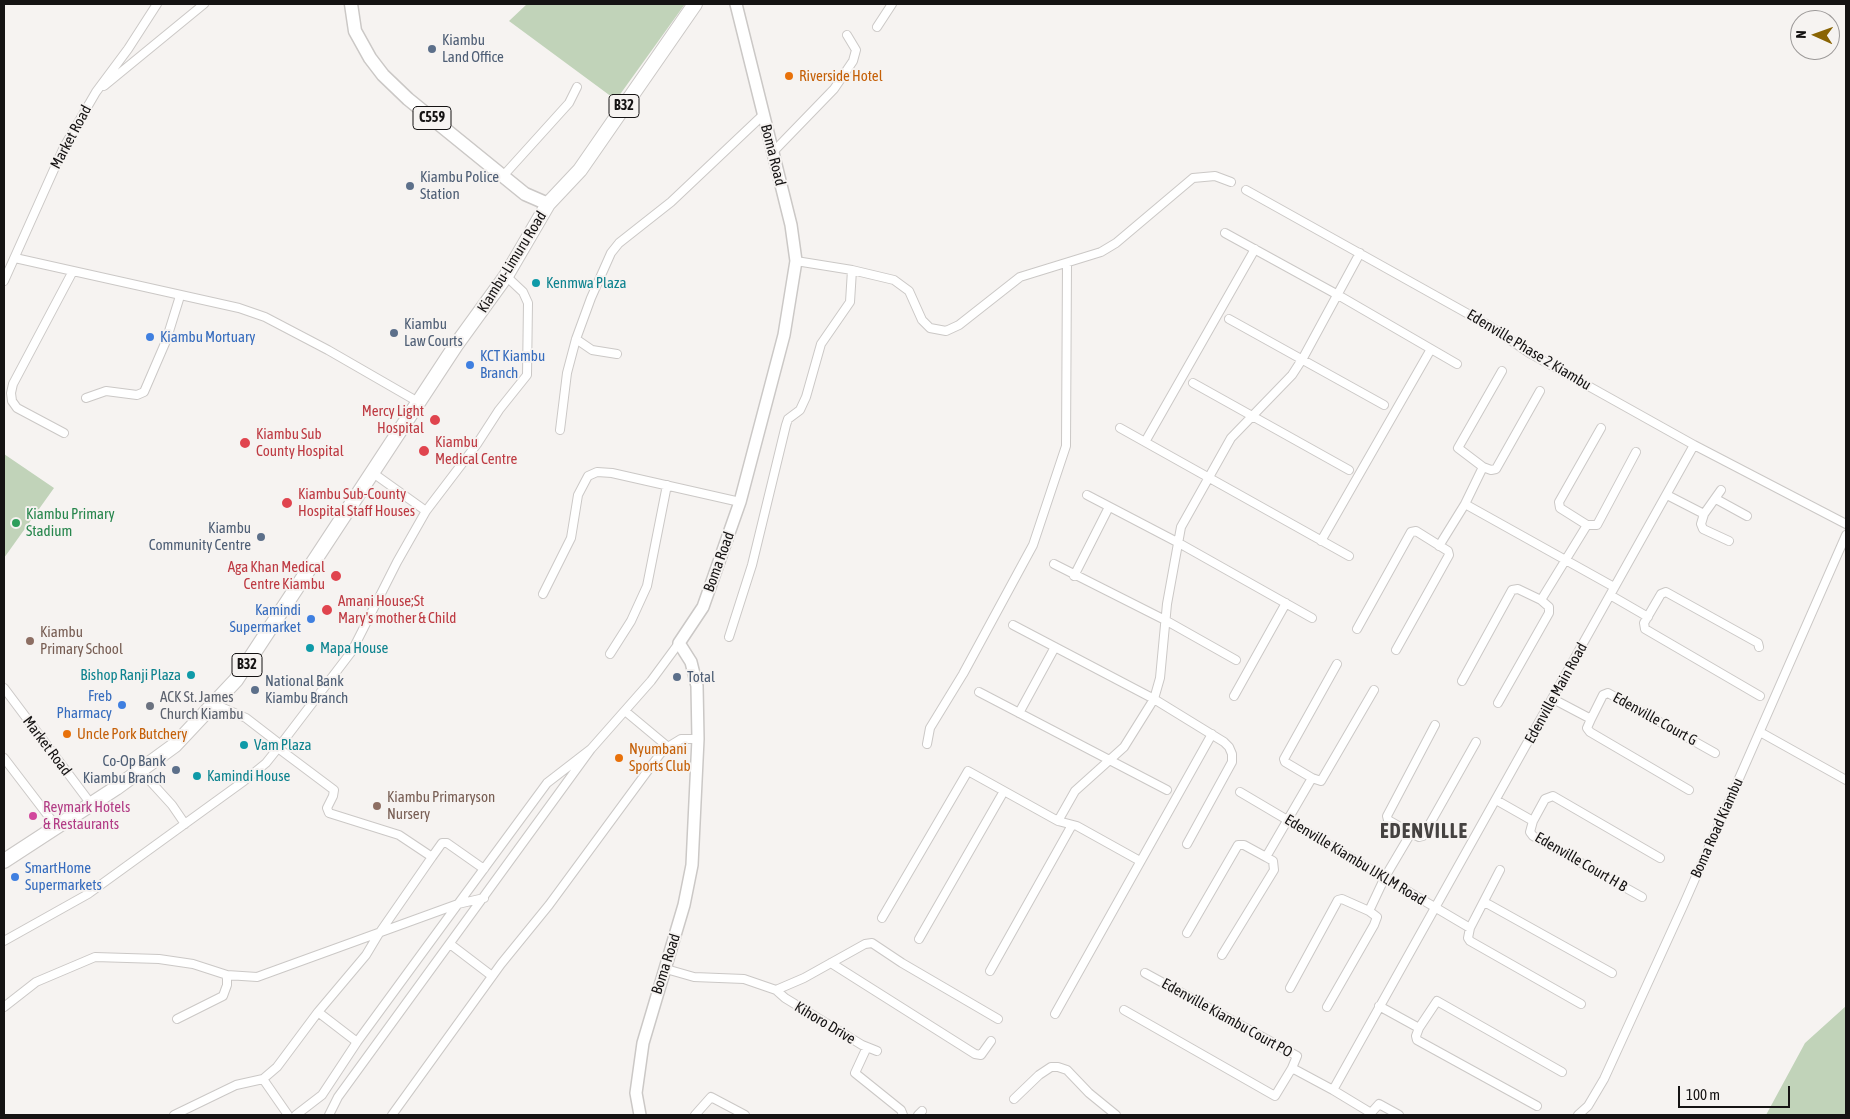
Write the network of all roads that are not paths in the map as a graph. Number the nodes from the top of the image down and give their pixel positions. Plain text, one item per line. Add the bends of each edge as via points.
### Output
1 (157, 4) edge
2 (204, 4) edge
3 (350, 4) edge
4 (695, 4) edge
5 (736, 4) edge
6 (892, 4) edge
7 (877, 26) dead end
8 (848, 35) dead end
9 (577, 87) dead end
10 (96, 92) junction
11 (763, 115) junction
12 (772, 153) junction
13 (503, 176) junction
14 (1231, 182) dead end
15 (1246, 190) dead end
16 (548, 204) junction
17 (1225, 233) dead end
18 (1255, 249) junction
19 (1362, 254) junction
20 (15, 258) junction
21 (796, 261) junction
22 (1067, 263) junction
23 (852, 270) junction
24 (73, 271) junction
25 (506, 276) junction
26 (4, 281) edge
27 (1338, 295) junction
28 (180, 296) junction
29 (1229, 320) dead end
30 (576, 339) junction
31 (1430, 349) junction
32 (617, 354) dead end
33 (1303, 358) junction
34 (1457, 364) dead end
35 (1502, 371) dead end
36 (1193, 383) dead end
37 (1540, 391) dead end
38 (86, 398) dead end
39 (420, 403) junction
40 (1384, 405) dead end
41 (1252, 416) junction
42 (1120, 428) dead end
43 (1601, 428) dead end
44 (560, 430) dead end
45 (64, 433) dead end
46 (1145, 442) junction
47 (1694, 445) junction
48 (1636, 452) dead end
49 (1484, 467) junction
50 (1348, 470) dead end
51 (373, 473) junction
52 (1211, 477) junction
53 (667, 485) junction
54 (1721, 490) dead end
55 (1087, 495) dead end
56 (1667, 495) junction
57 (1716, 499) junction
58 (740, 502) junction
59 (1465, 504) junction
60 (1109, 507) junction
61 (426, 511) junction
62 (1704, 514) junction
63 (1747, 516) dead end
64 (1846, 524) edge
65 (1587, 525) junction
66 (1846, 535) edge
67 (1321, 541) junction
68 (1177, 542) junction
69 (1728, 542) dead end
70 (1439, 546) junction
71 (1349, 556) dead end
72 (1566, 559) junction
73 (1054, 564) dead end
74 (1074, 576) junction
75 (1614, 587) junction
76 (543, 594) dead end
77 (1610, 595) junction
78 (1542, 600) junction
79 (1286, 603) junction
80 (1648, 616) junction
81 (1312, 618) dead end
82 (1165, 620) junction
83 (1013, 625) dead end
84 (1357, 629) dead end
85 (729, 637) dead end
86 (679, 643) junction
87 (1055, 647) junction
88 (1759, 647) dead end
89 (1396, 650) dead end
90 (610, 654) dead end
91 (1236, 660) dead end
92 (1337, 664) dead end
93 (1462, 681) dead end
94 (4, 688) edge
95 (1374, 690) dead end
96 (979, 692) dead end
97 (1234, 696) dead end
98 (1760, 696) dead end
99 (1154, 699) junction
100 (1553, 699) junction
101 (1498, 703) dead end
102 (214, 704) junction
103 (625, 710) junction
104 (1019, 713) junction
105 (1591, 718) junction
106 (1435, 725) dead end
107 (1760, 732) junction
108 (1212, 734) junction
109 (698, 739) junction
110 (1476, 742) dead end
111 (927, 744) dead end
112 (280, 746) junction
113 (667, 746) junction
114 (591, 749) junction
115 (1715, 753) dead end
116 (4, 758) edge
117 (1110, 761) junction
118 (141, 771) junction
119 (1312, 778) junction
120 (1846, 780) edge
121 (1167, 790) dead end
122 (1689, 790) dead end
123 (1004, 791) junction
124 (1240, 792) dead end
125 (1496, 800) junction
126 (91, 804) junction
127 (1286, 819) junction
128 (1533, 820) junction
129 (1058, 821) junction
130 (185, 824) junction
131 (1072, 825) junction
132 (56, 826) junction
133 (1411, 834) junction
134 (1187, 844) dead end
135 (497, 851) junction
136 (432, 857) junction
137 (1266, 857) junction
138 (1660, 858) dead end
139 (4, 861) edge
140 (1140, 861) junction
141 (511, 862) junction
142 (484, 869) junction
143 (1500, 870) dead end
144 (1385, 877) junction
145 (484, 898) junction
146 (1642, 898) dead end
147 (458, 904) junction
148 (1483, 904) junction
149 (1434, 908) junction
150 (1369, 911) junction
151 (882, 918) dead end
152 (1470, 928) junction
153 (1187, 933) dead end
154 (378, 934) junction
155 (919, 939) dead end
156 (4, 941) edge
157 (450, 944) junction
158 (1222, 955) dead end
159 (831, 963) junction
160 (666, 969) junction
161 (990, 971) dead end
162 (1145, 973) dead end
163 (1612, 973) dead end
164 (227, 975) junction
165 (492, 976) junction
166 (1290, 988) dead end
167 (776, 990) junction
168 (1581, 1004) dead end
169 (1379, 1006) junction
170 (4, 1007) edge
171 (1327, 1007) dead end
172 (1124, 1010) dead end
173 (318, 1012) junction
174 (1055, 1014) dead end
175 (177, 1019) dead end
176 (998, 1019) dead end
177 (1419, 1028) junction
178 (992, 1041) dead end
179 (357, 1042) junction
180 (867, 1048) junction
181 (877, 1051) dead end
182 (1292, 1068) junction
183 (1562, 1072) dead end
184 (263, 1079) junction
185 (1333, 1090) junction
186 (322, 1095) junction
187 (1014, 1100) dead end
188 (335, 1104) junction
189 (1536, 1106) dead end
190 (697, 1112) edge
191 (1371, 1114) edge
192 (174, 1115) edge
193 (288, 1115) edge
194 (296, 1115) edge
195 (329, 1115) edge
196 (392, 1115) edge
197 (640, 1115) edge
198 (707, 1115) edge
199 (745, 1115) edge
200 (903, 1115) edge
201 (1116, 1115) edge
202 (1399, 1115) edge
203 (1578, 1115) edge

1 - 10 street, Market Road
2 - 10 street
3 - 13 main road, C559 via 355,31 383,75
4 - 16 highway, Kiambu-Limuru Road / B32 via 580,170
5 - 11 main road, Boma Road
6 - 7 street
8 - 12 street via 856,50 853,61 834,89
9 - 13 street via 568,103
10 - 20 street, Market Road via 64,147
11 - 12 main road, Boma Road
11 - 30 street via 671,202 619,243 611,253
12 - 21 main road, Boma Road via 791,225
13 - 16 main road, C559 via 525,194
14 - 22 street via 1215,176 1193,178 1116,243 1101,252
15 - 19 street, Edenville Phase 2 Kiambu
16 - 25 highway, Kiambu-Limuru Road / B32
17 - 18 street
18 - 27 street
18 - 46 street
19 - 27 street
19 - 47 street, Edenville Phase 2 Kiambu
20 - 24 street
20 - 26 street, Market Road
21 - 23 street
21 - 58 main road, Boma Road via 784,335
22 - 23 street via 1020,278 959,325 946,331 930,328 922,320 909,291 902,284
22 - 111 street via 1066,446 1032,544 963,674 930,728
23 - 85 street via 850,302 821,344 800,410 788,419 740,610
24 - 28 street
24 - 45 street via 11,393 17,408
25 - 39 highway, Kiambu-Limuru Road / B32
25 - 61 street via 523,292 528,303 527,375
27 - 31 street
27 - 33 street
28 - 38 street via 166,341 144,392 137,395 106,391
28 - 39 street via 239,308 272,320
29 - 33 street
30 - 32 street via 592,350
30 - 44 street via 567,374
31 - 34 street
31 - 67 street
33 - 40 street
33 - 41 street
35 - 49 street via 1458,448
36 - 41 street
37 - 49 street via 1496,469
39 - 51 highway, Kiambu-Limuru Road / B32
41 - 50 street
41 - 52 street via 1231,438
42 - 46 street
43 - 65 street via 1558,505
46 - 52 street
47 - 56 street, Edenville Main Road
47 - 64 street
48 - 65 street via 1599,523
49 - 59 street
51 - 61 street
51 - 102 highway, Kiambu-Limuru Road / B32 via 242,673
52 - 67 street
52 - 68 street via 1181,527
53 - 58 street
53 - 76 street via 612,473 598,472 588,476 578,494 571,538
53 - 90 street via 647,586 631,621
54 - 57 street
55 - 60 street
56 - 62 street
56 - 75 street, Edenville Main Road
57 - 62 street
57 - 63 street
58 - 86 main road, Boma Road via 703,607
59 - 70 street
59 - 72 street
60 - 68 street
60 - 74 street
61 - 112 street via 352,652
62 - 69 street via 1703,529
65 - 72 street
66 - 107 street, Boma Road Kiambu
67 - 71 street
68 - 79 street
68 - 82 street
70 - 84 street via 1412,531
70 - 89 street via 1448,551 1448,555
72 - 75 street
72 - 78 street
73 - 74 street
74 - 82 street
75 - 77 street, Edenville Main Road
77 - 80 street
77 - 100 street, Edenville Main Road
78 - 93 street via 1518,589 1512,590
78 - 101 street via 1549,607 1549,613
79 - 81 street
79 - 97 street
80 - 88 street via 1661,594 1666,592 1758,643
80 - 98 street via 1645,629
82 - 91 street
82 - 99 street via 1160,678
83 - 87 street
86 - 103 street
86 - 109 main road, Boma Road via 696,675
87 - 99 street
87 - 104 street
92 - 119 street via 1284,759
94 - 126 street, Market Road
95 - 119 street via 1321,781
96 - 104 street
99 - 108 street
99 - 117 street via 1124,747
100 - 105 street
100 - 125 street, Edenville Main Road
102 - 112 street via 246,718
102 - 118 highway, Kiambu-Limuru Road / B32 via 175,745
103 - 113 street
103 - 114 street
104 - 117 street
105 - 115 street, Edenville Court G via 1603,695 1608,693
105 - 122 street via 1587,728 1590,732
106 - 133 street via 1387,816 1388,820
107 - 120 street
107 - 203 street, Boma Road Kiambu via 1604,1079 1588,1106
108 - 134 street via 1229,747 1232,762
108 - 140 street
109 - 113 street via 681,739
109 - 160 main road, Boma Road via 692,865
110 - 133 street via 1423,836
112 - 130 street via 266,763
112 - 136 street via 334,790 326,808 329,813 399,835
113 - 165 street
114 - 135 street via 547,784
114 - 141 street
116 - 132 street
117 - 121 street
117 - 129 street via 1075,791
118 - 126 highway, Kiambu-Limuru Road / B32
118 - 130 street
119 - 127 street
123 - 129 street
123 - 151 street via 968,771
123 - 155 street
124 - 127 street, Edenville Kiambu IJKLM Road
125 - 128 street
125 - 149 street, Edenville Main Road
126 - 132 highway, Kiambu-Limuru Road / B32
127 - 137 street
127 - 144 street, Edenville Kiambu IJKLM Road
128 - 138 street via 1545,799 1553,796
128 - 146 street, Edenville Court H B via 1530,832 1533,836
129 - 131 street
130 - 156 street via 88,894
131 - 140 street
131 - 161 street
132 - 139 highway, Kiambu-Limuru Road / B32
133 - 144 street
135 - 141 street
135 - 142 street
136 - 142 street via 442,843 447,843
136 - 154 street
137 - 153 street via 1238,845
137 - 158 street via 1273,861 1274,870
140 - 174 street
141 - 145 street
142 - 147 street
143 - 148 street
144 - 149 street, Edenville Kiambu IJKLM Road
144 - 150 street
145 - 147 street
145 - 157 street
147 - 154 street
147 - 179 street
148 - 152 street
148 - 163 street
149 - 152 street, Edenville Kiambu IJKLM Road
149 - 169 street, Edenville Main Road
150 - 166 street via 1338,900
150 - 171 street via 1377,921
152 - 168 street via 1468,938 1471,944
154 - 164 street via 257,977
154 - 173 street via 366,955
157 - 165 street
157 - 188 street
159 - 167 street
159 - 176 street via 872,943
159 - 178 street via 975,1054 981,1055
160 - 167 street, Kihoro Drive via 694,977 744,979
160 - 197 main road, Boma Road via 641,1051 636,1093
162 - 182 street, Edenville Kiambu Court PO via 1297,1056
164 - 170 street via 193,964 159,959 95,956 36,982
164 - 175 street via 223,996
165 - 196 street
167 - 180 street, Kihoro Drive
169 - 177 street
169 - 185 street, Edenville Main Road
172 - 182 street via 1275,1096
173 - 179 street
173 - 184 street via 277,1067
177 - 183 street via 1437,1001
177 - 189 street via 1417,1040
179 - 186 street
180 - 181 street, Kihoro Drive
180 - 200 street via 854,1073
182 - 185 street
184 - 192 street via 236,1085
184 - 193 street
185 - 191 street
186 - 188 street
186 - 194 street
187 - 201 street via 1038,1075 1051,1067 1058,1067 1067,1070
188 - 195 street
190 - 198 street
190 - 199 street via 713,1097
191 - 202 street via 1378,1104

